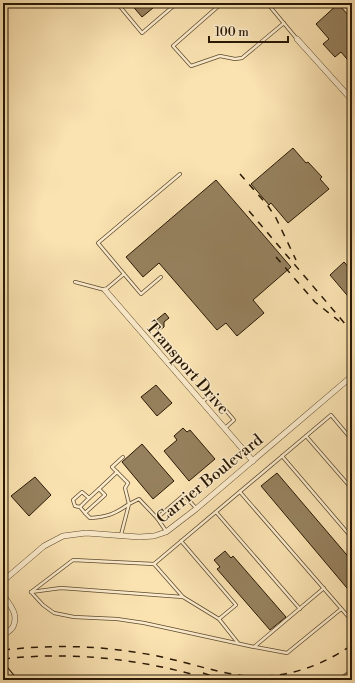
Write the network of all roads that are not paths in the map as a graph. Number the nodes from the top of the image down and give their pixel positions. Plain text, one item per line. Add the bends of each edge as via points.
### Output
1 (117, 3) edge
2 (177, 3) edge
3 (222, 3) edge
4 (268, 3) edge
5 (284, 23) junction
6 (297, 39) joint
7 (352, 100) edge
8 (180, 174) dead end
9 (124, 274) junction
10 (161, 276) dead end
11 (75, 282) dead end
12 (105, 290) junction
13 (352, 376) edge
14 (202, 403) junction
15 (224, 428) junction
16 (306, 436) junction
17 (352, 440) edge
18 (282, 456) junction
19 (123, 457) dead end
20 (253, 461) junction
21 (117, 472) junction
22 (99, 489) junction
23 (352, 489) edge
24 (240, 492) junction
25 (89, 498) junction
26 (128, 504) junction
27 (80, 507) junction
28 (196, 509) junction
29 (216, 512) junction
30 (85, 513) junction
31 (157, 518) junction
32 (166, 532) junction
33 (121, 536) junction
34 (352, 538) edge
35 (181, 541) junction
36 (154, 564) junction
37 (3, 581) edge
38 (324, 588) junction
39 (31, 592) junction
40 (3, 595) edge
41 (183, 597) junction
42 (341, 608) junction
43 (300, 609) junction
44 (219, 619) junction
45 (352, 621) edge
46 (3, 634) edge
47 (238, 643) junction
48 (254, 647) junction
49 (3, 669) edge
50 (11, 679) edge

1 - 2 lane via 142,33
3 - 5 lane via 173,46 191,66 220,56 234,60 242,58
4 - 5 lane
5 - 6 lane
6 - 7 street
8 - 9 lane via 98,243
9 - 10 lane via 141,294
9 - 12 lane
11 - 12 lane
12 - 14 street, Transport Drive
13 - 20 street, Carrier Boulevard
14 - 15 street, Transport Drive
14 - 15 lane via 212,394 234,420
15 - 20 street, Transport Drive
16 - 17 lane via 331,415
16 - 18 lane
16 - 23 lane
18 - 24 lane
18 - 34 lane
19 - 21 lane via 112,467
20 - 28 street, Carrier Boulevard
21 - 22 lane
21 - 26 lane via 128,483 125,488
22 - 25 lane
22 - 30 lane via 105,495
24 - 29 lane
24 - 38 lane
25 - 27 lane
25 - 27 lane via 82,492 73,500 75,506
26 - 30 lane via 104,518 90,518
26 - 31 lane via 139,500
26 - 33 lane
27 - 30 lane
28 - 31 lane via 184,495
28 - 32 street, Carrier Boulevard
29 - 35 lane
29 - 43 lane
31 - 32 lane
32 - 33 street, Carrier Boulevard via 154,536
33 - 37 street, Carrier Boulevard via 86,533 63,536 44,546
35 - 36 lane
35 - 44 lane via 236,605
36 - 39 lane via 72,560
36 - 41 lane
38 - 42 lane
38 - 43 lane
39 - 41 lane via 61,588
39 - 47 lane via 54,613 144,623
40 - 46 street via 15,613 11,629
41 - 44 lane
42 - 45 lane
42 - 48 lane via 287,653
43 - 48 lane
44 - 47 lane
47 - 48 lane
49 - 50 highway

